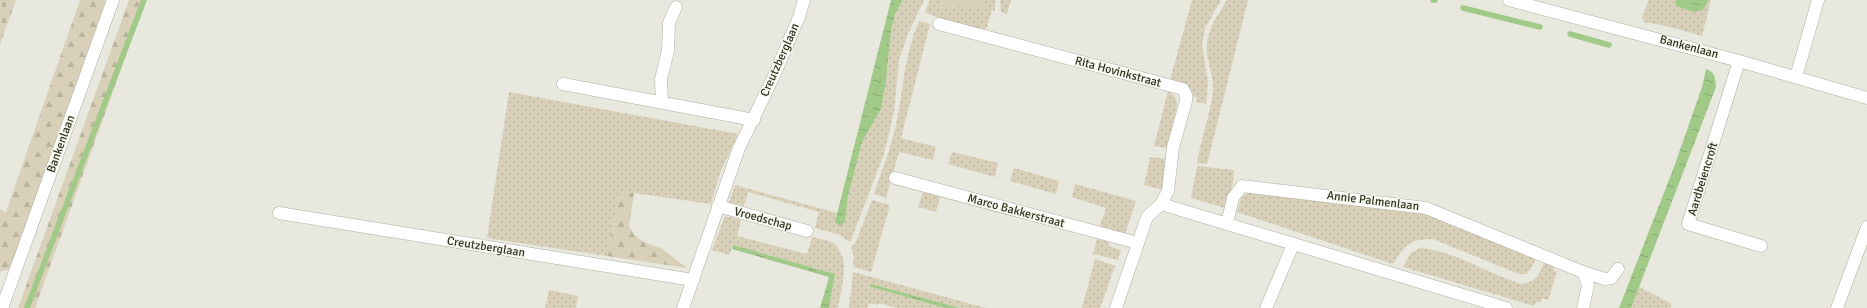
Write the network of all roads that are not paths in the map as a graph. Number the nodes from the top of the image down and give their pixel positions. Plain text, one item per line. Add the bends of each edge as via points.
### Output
1 (113, 0) edge
2 (804, 0) edge
3 (1509, 0) edge
4 (1818, 0) edge
5 (676, 7) dead end
6 (939, 24) dead end
7 (1739, 61) junction
8 (1796, 77) junction
9 (562, 84) dead end
10 (1867, 98) edge
11 (662, 102) junction
12 (754, 120) junction
13 (896, 178) dead end
14 (1161, 204) junction
15 (718, 206) junction
16 (279, 214) dead end
17 (1227, 224) junction
18 (1867, 227) edge
19 (807, 231) dead end
20 (1138, 243) junction
21 (1293, 245) junction
22 (1761, 246) dead end
23 (1861, 259) edge
24 (1618, 269) dead end
25 (1583, 272) junction
26 (693, 280) junction
27 (4, 286) edge
28 (1499, 307) edge
29 (2, 308) edge
30 (683, 308) edge
31 (1116, 308) edge
32 (1266, 308) edge
33 (1583, 308) edge
34 (1837, 308) edge

1 - 27 street, Bankenlaan
2 - 12 street, Creutzberglaan via 800,17
3 - 7 street, Bankenlaan
4 - 8 street
5 - 11 street via 669,23 668,51 661,79
6 - 14 street, Rita Hovinkstraat via 1183,89 1186,101 1173,147 1168,191
7 - 8 street, Bankenlaan
7 - 22 street, Aardbeiencroft via 1688,224
8 - 10 street, Bankenlaan
9 - 11 street
11 - 12 street
12 - 15 street, Creutzberglaan via 739,148
13 - 20 street, Marco Bakkerstraat
14 - 17 street
14 - 20 street via 1148,217
15 - 19 street, Vroedschap
15 - 26 street, Creutzberglaan
16 - 26 street, Creutzberglaan
17 - 21 street
17 - 25 street, Annie Palmenlaan via 1233,198 1242,186 1426,208
18 - 23 street
20 - 31 street
21 - 28 street
21 - 32 street
23 - 34 street
24 - 25 street, Annie Palmenlaan via 1612,278 1605,279
25 - 33 street via 1588,285
26 - 30 street, Creutzberglaan
27 - 29 street, Bankenlaan

